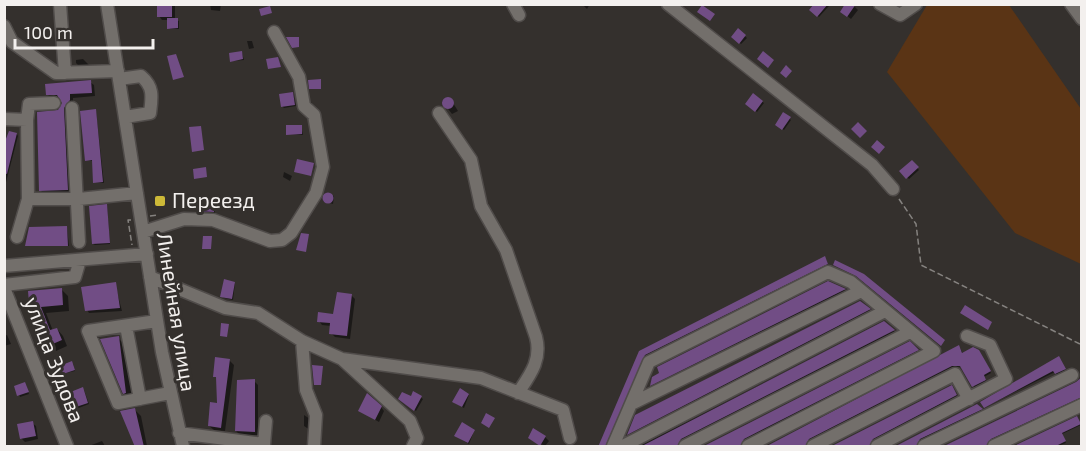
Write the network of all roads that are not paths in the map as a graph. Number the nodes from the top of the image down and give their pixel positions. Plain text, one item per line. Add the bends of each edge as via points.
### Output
1 (60, 4) edge
2 (107, 4) edge
3 (668, 4) edge
4 (880, 4) edge
5 (916, 4) edge
6 (1071, 4) edge
7 (1082, 19) edge
8 (4, 26) edge
9 (274, 32) dead end
10 (65, 73) junction
11 (118, 75) junction
12 (54, 103) dead end
13 (72, 108) dead end
14 (438, 113) dead end
15 (125, 117) junction
16 (4, 119) edge
17 (27, 120) junction
18 (892, 189) road end
19 (137, 193) junction
20 (28, 199) junction
21 (79, 199) junction
22 (143, 232) junction
23 (17, 237) dead end
24 (80, 242) dead end
25 (147, 254) junction
26 (80, 260) junction
27 (4, 266) edge
28 (150, 277) junction
29 (4, 286) edge
30 (861, 291) junction
31 (885, 311) junction
32 (157, 321) junction
33 (126, 326) junction
34 (910, 332) junction
35 (967, 336) dead end
36 (302, 341) junction
37 (342, 359) junction
38 (1072, 375) dead end
39 (170, 393) junction
40 (518, 393) junction
41 (140, 399) junction
42 (969, 399) junction
43 (631, 404) junction
44 (1082, 405) edge
45 (266, 421) dead end
46 (179, 433) junction
47 (570, 438) dead end
48 (67, 447) edge
49 (183, 447) edge
50 (314, 447) edge
51 (413, 447) edge
52 (613, 447) edge
53 (623, 447) edge
54 (685, 447) edge
55 (748, 447) edge
56 (813, 447) edge
57 (877, 447) edge
58 (924, 447) edge
59 (994, 447) edge

1 - 10 street
2 - 11 street, Линейная улица
3 - 18 street via 872,165
4 - 5 street via 900,15
6 - 7 street
8 - 10 street via 12,42 56,73
9 - 22 street via 299,77 304,106 314,115 323,167 316,193 291,233 282,240 270,241 213,220 184,219
10 - 11 street
11 - 15 street, Линейная улица
11 - 15 street via 141,76 149,82 153,95 150,113
12 - 17 street via 29,104
13 - 21 street
14 - 40 street via 471,160 481,206 506,250 536,337 535,369
15 - 19 street, Линейная улица
16 - 17 street
17 - 20 street
19 - 21 street
19 - 22 street, Линейная улица
20 - 21 street
20 - 23 street
21 - 24 street
22 - 25 street, Линейная улица
25 - 26 street
25 - 28 street, Линейная улица
26 - 27 street
26 - 29 street via 75,277
28 - 32 street, Линейная улица
28 - 36 street via 225,308 258,313
29 - 48 street, улица Зудова
30 - 31 street
30 - 43 street
30 - 43 street via 828,272 649,362
31 - 34 street
31 - 53 street
32 - 33 street
32 - 39 street, Линейная улица
33 - 41 street
33 - 41 street via 88,331 117,403
34 - 54 street
34 - 55 street via 934,351
35 - 42 street via 990,345 1006,379
36 - 37 street
36 - 50 street via 306,390 316,415
37 - 40 street via 481,378
37 - 51 street via 410,421 417,438
38 - 58 street
39 - 41 street
39 - 46 street, Линейная улица
40 - 47 street via 562,410
42 - 56 street via 955,374
42 - 57 street
43 - 52 street
44 - 59 street
45 - 46 street via 264,444
46 - 49 street, Линейная улица

